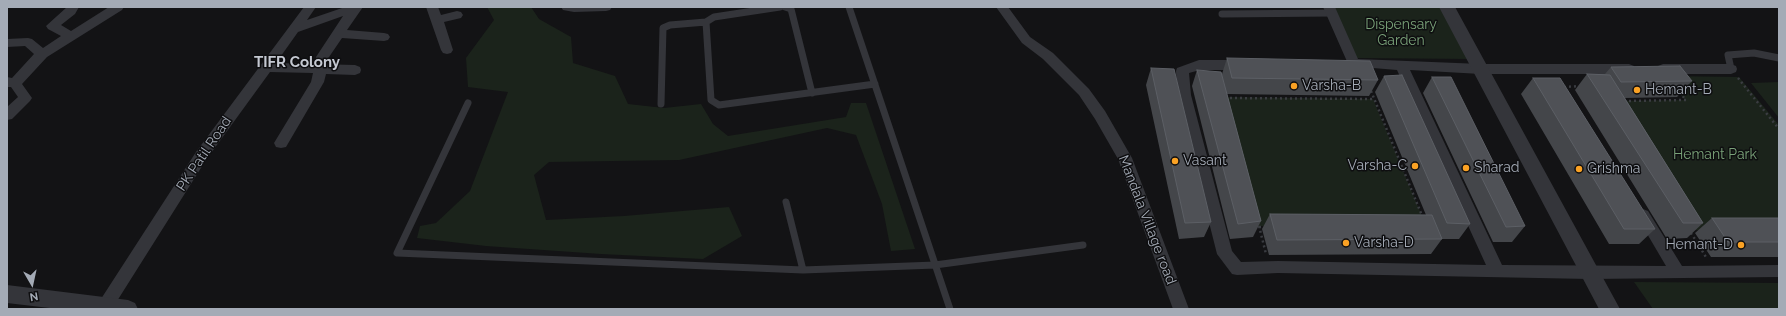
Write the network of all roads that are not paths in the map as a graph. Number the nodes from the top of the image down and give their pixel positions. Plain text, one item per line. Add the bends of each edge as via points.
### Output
1 (73, 7) edge
2 (118, 7) edge
3 (310, 7) edge
4 (356, 7) edge
5 (432, 7) edge
6 (567, 7) edge
7 (606, 7) edge
8 (780, 7) edge
9 (785, 7) edge
10 (849, 7) edge
11 (1002, 7) edge
12 (1447, 7) edge
13 (1331, 10) edge
14 (1222, 14) dead end
15 (457, 15) dead end
16 (437, 20) junction
17 (706, 22) junction
18 (292, 30) junction
19 (338, 33) junction
20 (71, 36) junction
21 (384, 37) dead end
22 (7, 43) edge
23 (447, 50) dead end
24 (42, 54) junction
25 (1779, 58) edge
26 (321, 63) junction
27 (1254, 64) edge
28 (1339, 64) edge
29 (1357, 64) junction
30 (1402, 66) junction
31 (266, 68) junction
32 (1480, 69) junction
33 (1554, 69) junction
34 (1731, 69) joint
35 (354, 70) dead end
36 (11, 82) edge
37 (875, 84) junction
38 (1564, 87) edge
39 (812, 93) junction
40 (468, 103) dead end
41 (661, 104) dead end
42 (7, 115) edge
43 (281, 143) dead end
44 (786, 202) dead end
45 (1636, 202) edge
46 (1083, 245) dead end
47 (935, 265) junction
48 (803, 270) junction
49 (1497, 271) junction
50 (1677, 271) junction
51 (1779, 271) edge
52 (1590, 273) junction
53 (7, 294) edge
54 (105, 307) junction
55 (128, 309) edge
56 (950, 309) edge
57 (1181, 309) edge
58 (1610, 309) edge

1 - 20 street via 52,26
2 - 20 street
3 - 18 street, PK Patil Road
4 - 18 street
4 - 19 street
5 - 16 street
6 - 7 street
8 - 17 lane via 714,17
9 - 39 lane via 791,9
10 - 37 lane
11 - 57 street, Mandala Village road via 1026,40 1048,56 1084,92 1100,115 1125,158
12 - 32 street
13 - 14 lane
13 - 29 street
15 - 16 street
16 - 23 street
17 - 39 lane via 711,100 719,104
17 - 41 lane via 670,24 663,28
18 - 31 street, PK Patil Road
19 - 21 street
19 - 26 street
20 - 24 street
22 - 24 street via 28,42
24 - 36 street
25 - 34 lane via 1754,53 1728,55
26 - 31 street
26 - 35 street
26 - 43 street via 317,82
27 - 49 street via 1199,65 1182,71 1184,95 1225,254 1237,269 1278,267
28 - 29 street
29 - 30 street
30 - 32 street
30 - 49 street
31 - 54 street, PK Patil Road via 201,156
32 - 33 street
32 - 52 street
33 - 34 street
33 - 38 street
36 - 42 street via 25,98
37 - 39 lane
37 - 47 lane
40 - 48 lane via 397,253
44 - 48 lane
45 - 50 street
46 - 47 lane
47 - 48 lane
47 - 56 lane
49 - 52 street
50 - 51 street
50 - 52 street
52 - 58 street
53 - 54 street
54 - 55 street

